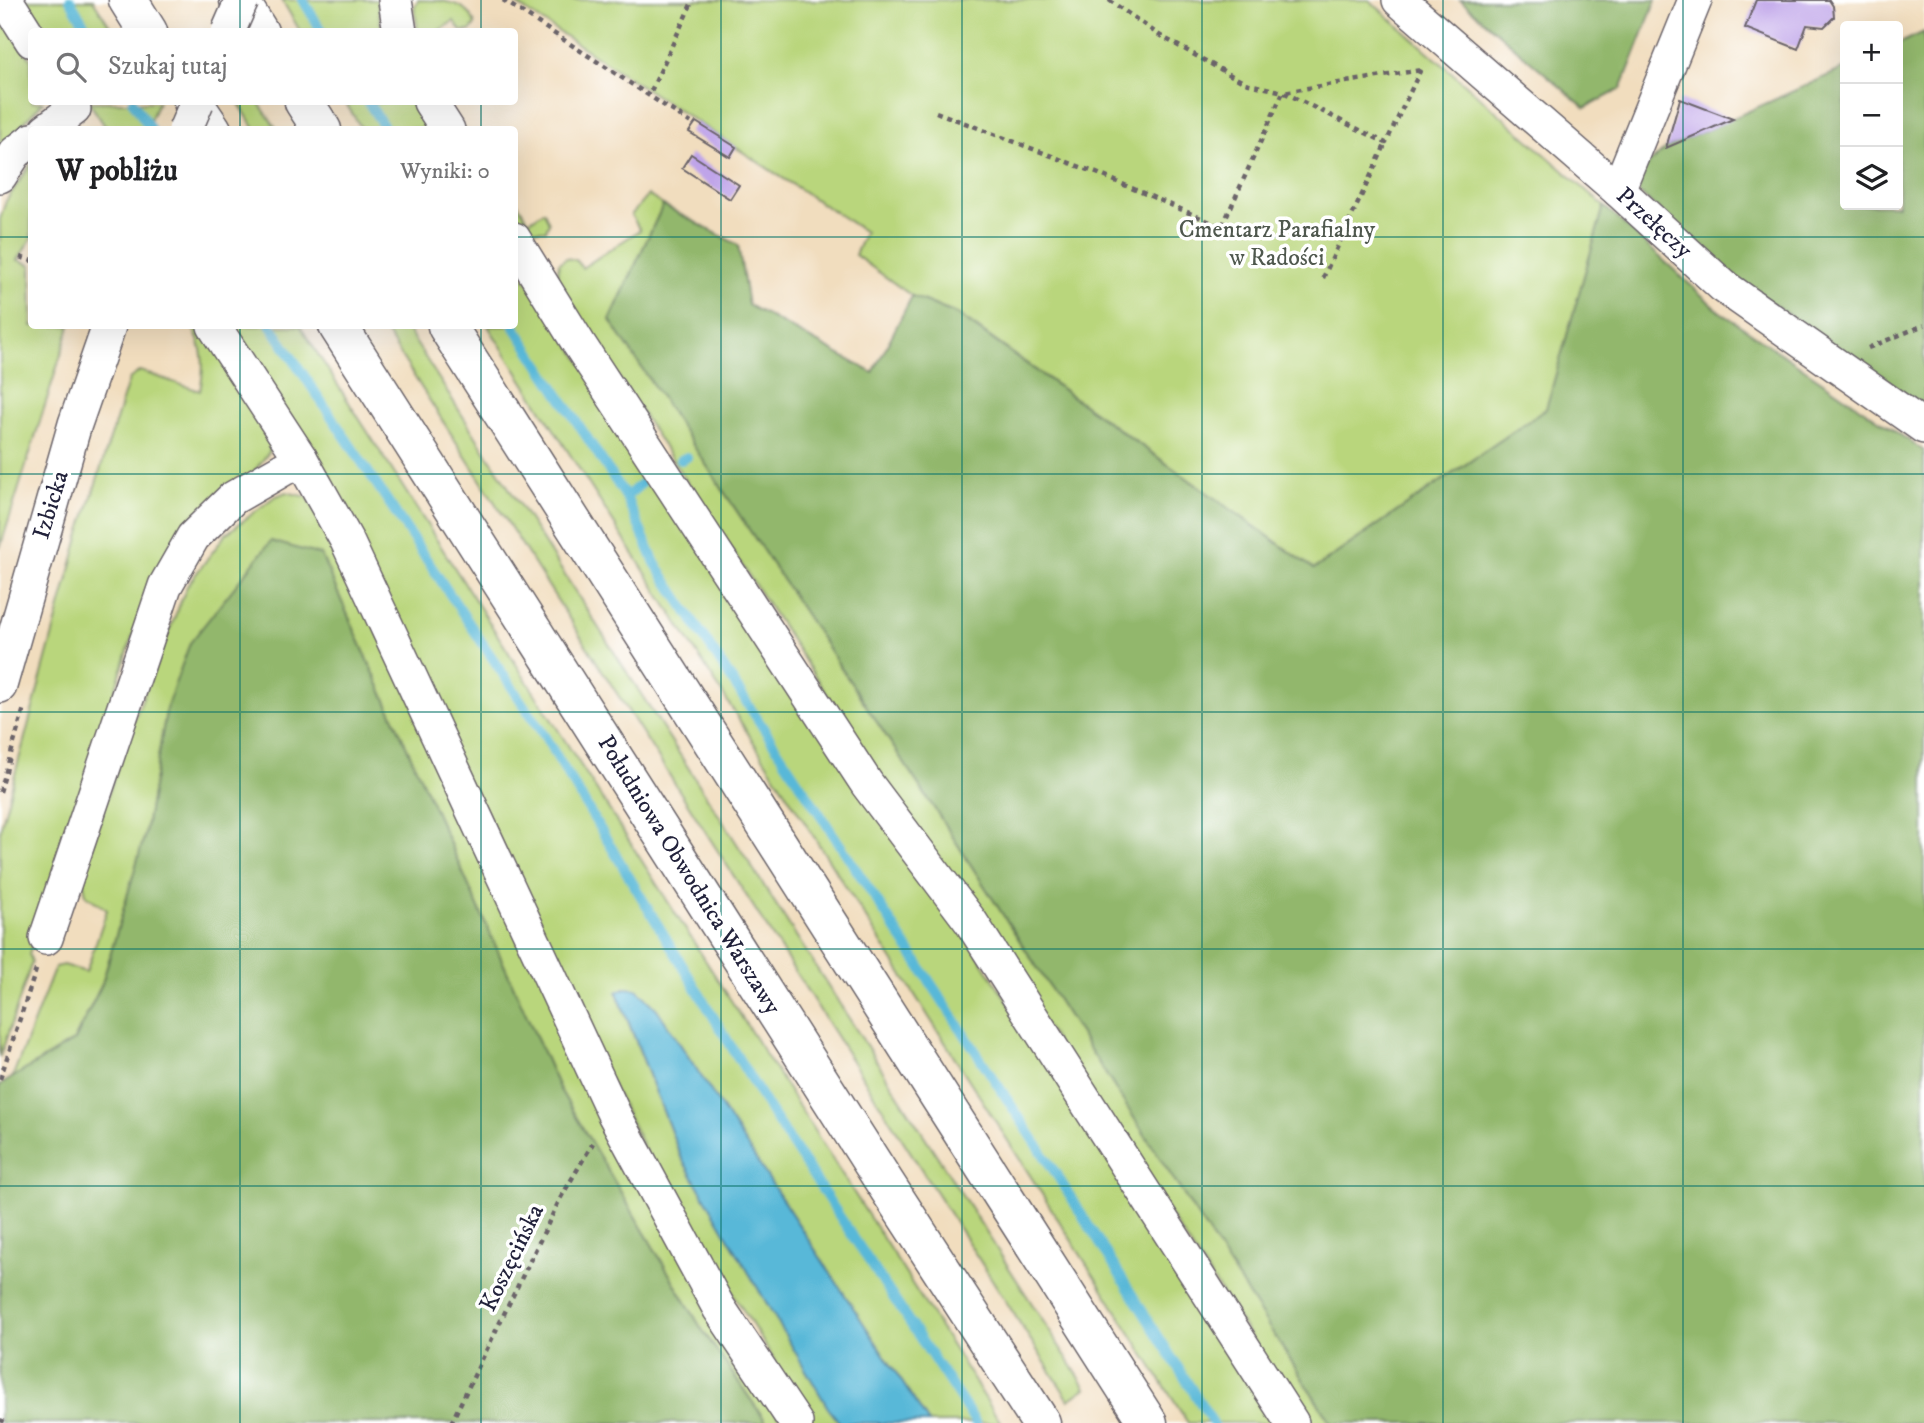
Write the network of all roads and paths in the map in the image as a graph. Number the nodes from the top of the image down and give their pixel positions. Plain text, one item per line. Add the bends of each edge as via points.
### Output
1 (6, 0) edge
2 (128, 0) edge
3 (241, 0) edge
4 (396, 0) edge
5 (503, 0) edge
6 (693, 0) edge
7 (1109, 0) edge
8 (1399, 0) edge
9 (1695, 0) edge
10 (146, 28) edge
11 (230, 28) edge
12 (257, 28) edge
13 (400, 28) edge
14 (28, 35) edge
15 (1444, 40) junction
16 (1421, 70) junction
17 (651, 91) dead end
18 (1283, 92) junction
19 (194, 105) edge
20 (197, 105) edge
21 (306, 105) edge
22 (432, 105) edge
23 (936, 112) dead end
24 (77, 113) edge
25 (691, 123) dead end
26 (53, 126) edge
27 (186, 126) edge
28 (210, 126) edge
29 (319, 126) edge
30 (445, 126) edge
31 (1386, 143) junction
32 (28, 144) edge
33 (0, 176) edge
34 (1618, 190) junction
35 (518, 245) edge
36 (20, 257) dead end
37 (28, 260) edge
38 (1322, 278) dead end
39 (1924, 325) edge
40 (108, 329) edge
41 (216, 329) edge
42 (340, 329) edge
43 (449, 329) edge
44 (1831, 363) junction
45 (1924, 427) edge
46 (301, 459) junction
47 (0, 686) edge
48 (46, 938) joint
49 (0, 1079) edge
50 (614, 1114) junction
51 (1114, 1370) junction
52 (0, 1420) edge
53 (8, 1423) edge
54 (451, 1423) edge
55 (796, 1423) edge
56 (1041, 1423) edge
57 (1135, 1423) edge
58 (1148, 1423) edge
59 (1292, 1423) edge

1 - 14 street
2 - 10 highway
3 - 11 street, bridge
3 - 12 highway
4 - 13 street
5 - 25 path
6 - 17 path
7 - 18 path via 1159,35 1245,83
8 - 15 street, Przełęczy
9 - 34 street
15 - 16 path
15 - 34 street, Przełęczy
16 - 18 path
16 - 31 path
18 - 23 path via 1222,227
18 - 31 path
19 - 27 street, bridge
20 - 28 highway
21 - 29 highway
22 - 30 street
24 - 26 street
31 - 38 path
32 - 33 street via 15,153
34 - 44 street, Przełęczy via 1723,286
35 - 59 street via 867,784 971,922
36 - 37 path
39 - 44 path
40 - 47 street, Izbicka via 75,424
41 - 46 street
42 - 56 highway, Południowa Obwodnica Warszawy
43 - 51 highway
44 - 45 street, Przełęczy
46 - 48 street via 233,499 193,537 165,586
46 - 50 street via 347,541
48 - 49 path
50 - 54 path, Koszęcińska via 560,1199
50 - 55 street via 719,1308
51 - 57 street
51 - 58 highway
52 - 53 path

